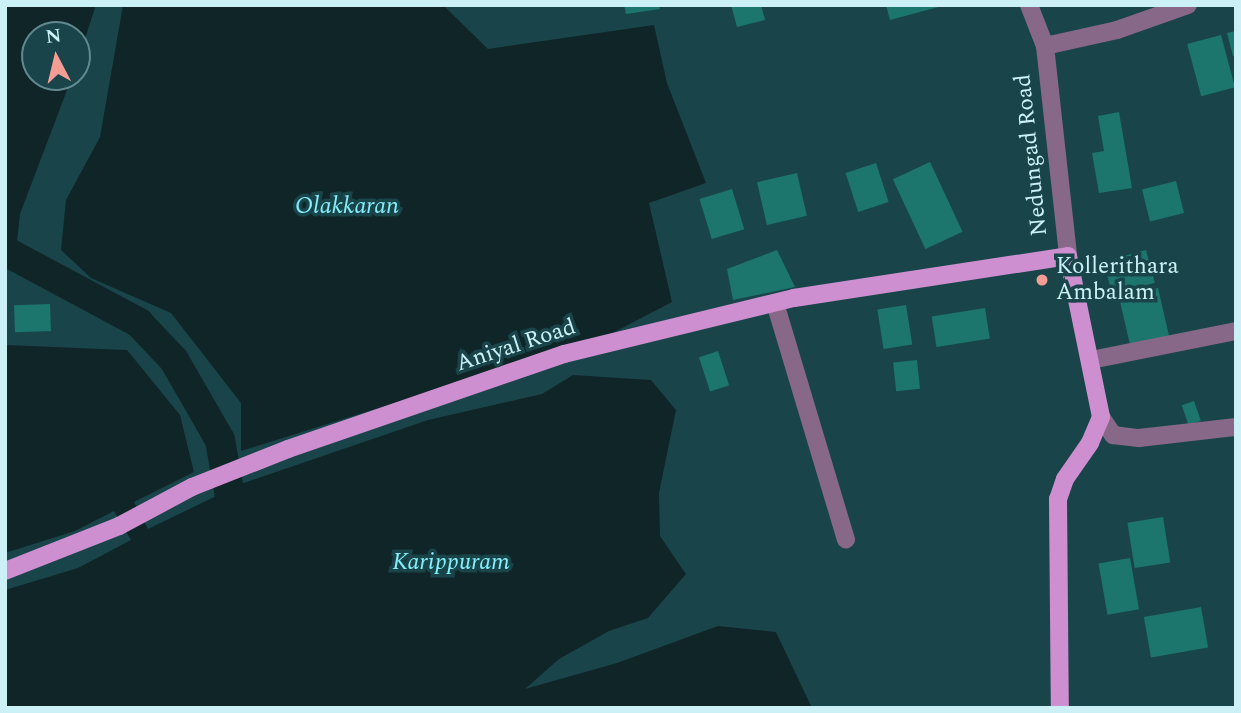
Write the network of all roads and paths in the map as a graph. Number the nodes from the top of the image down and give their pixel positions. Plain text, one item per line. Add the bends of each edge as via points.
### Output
1 (1029, 5) edge
2 (1188, 5) edge
3 (1045, 46) junction
4 (1068, 256) junction
5 (775, 303) junction
6 (1236, 331) edge
7 (1091, 360) junction
8 (1101, 417) junction
9 (1236, 427) edge
10 (845, 540) dead end
11 (5, 571) edge
12 (1060, 708) edge

1 - 3 street, Nedungad Road
2 - 3 street via 1117,30
3 - 4 street, Nedungad Road
4 - 5 main road, Aniyal Road
4 - 7 main road, Nedungad Road
5 - 10 street
5 - 11 main road, Aniyal Road via 564,354 192,486 119,526
6 - 7 street
7 - 8 main road, Nedungad Road
8 - 9 street via 1113,435 1139,438
8 - 12 main road via 1090,443 1065,478 1058,499

